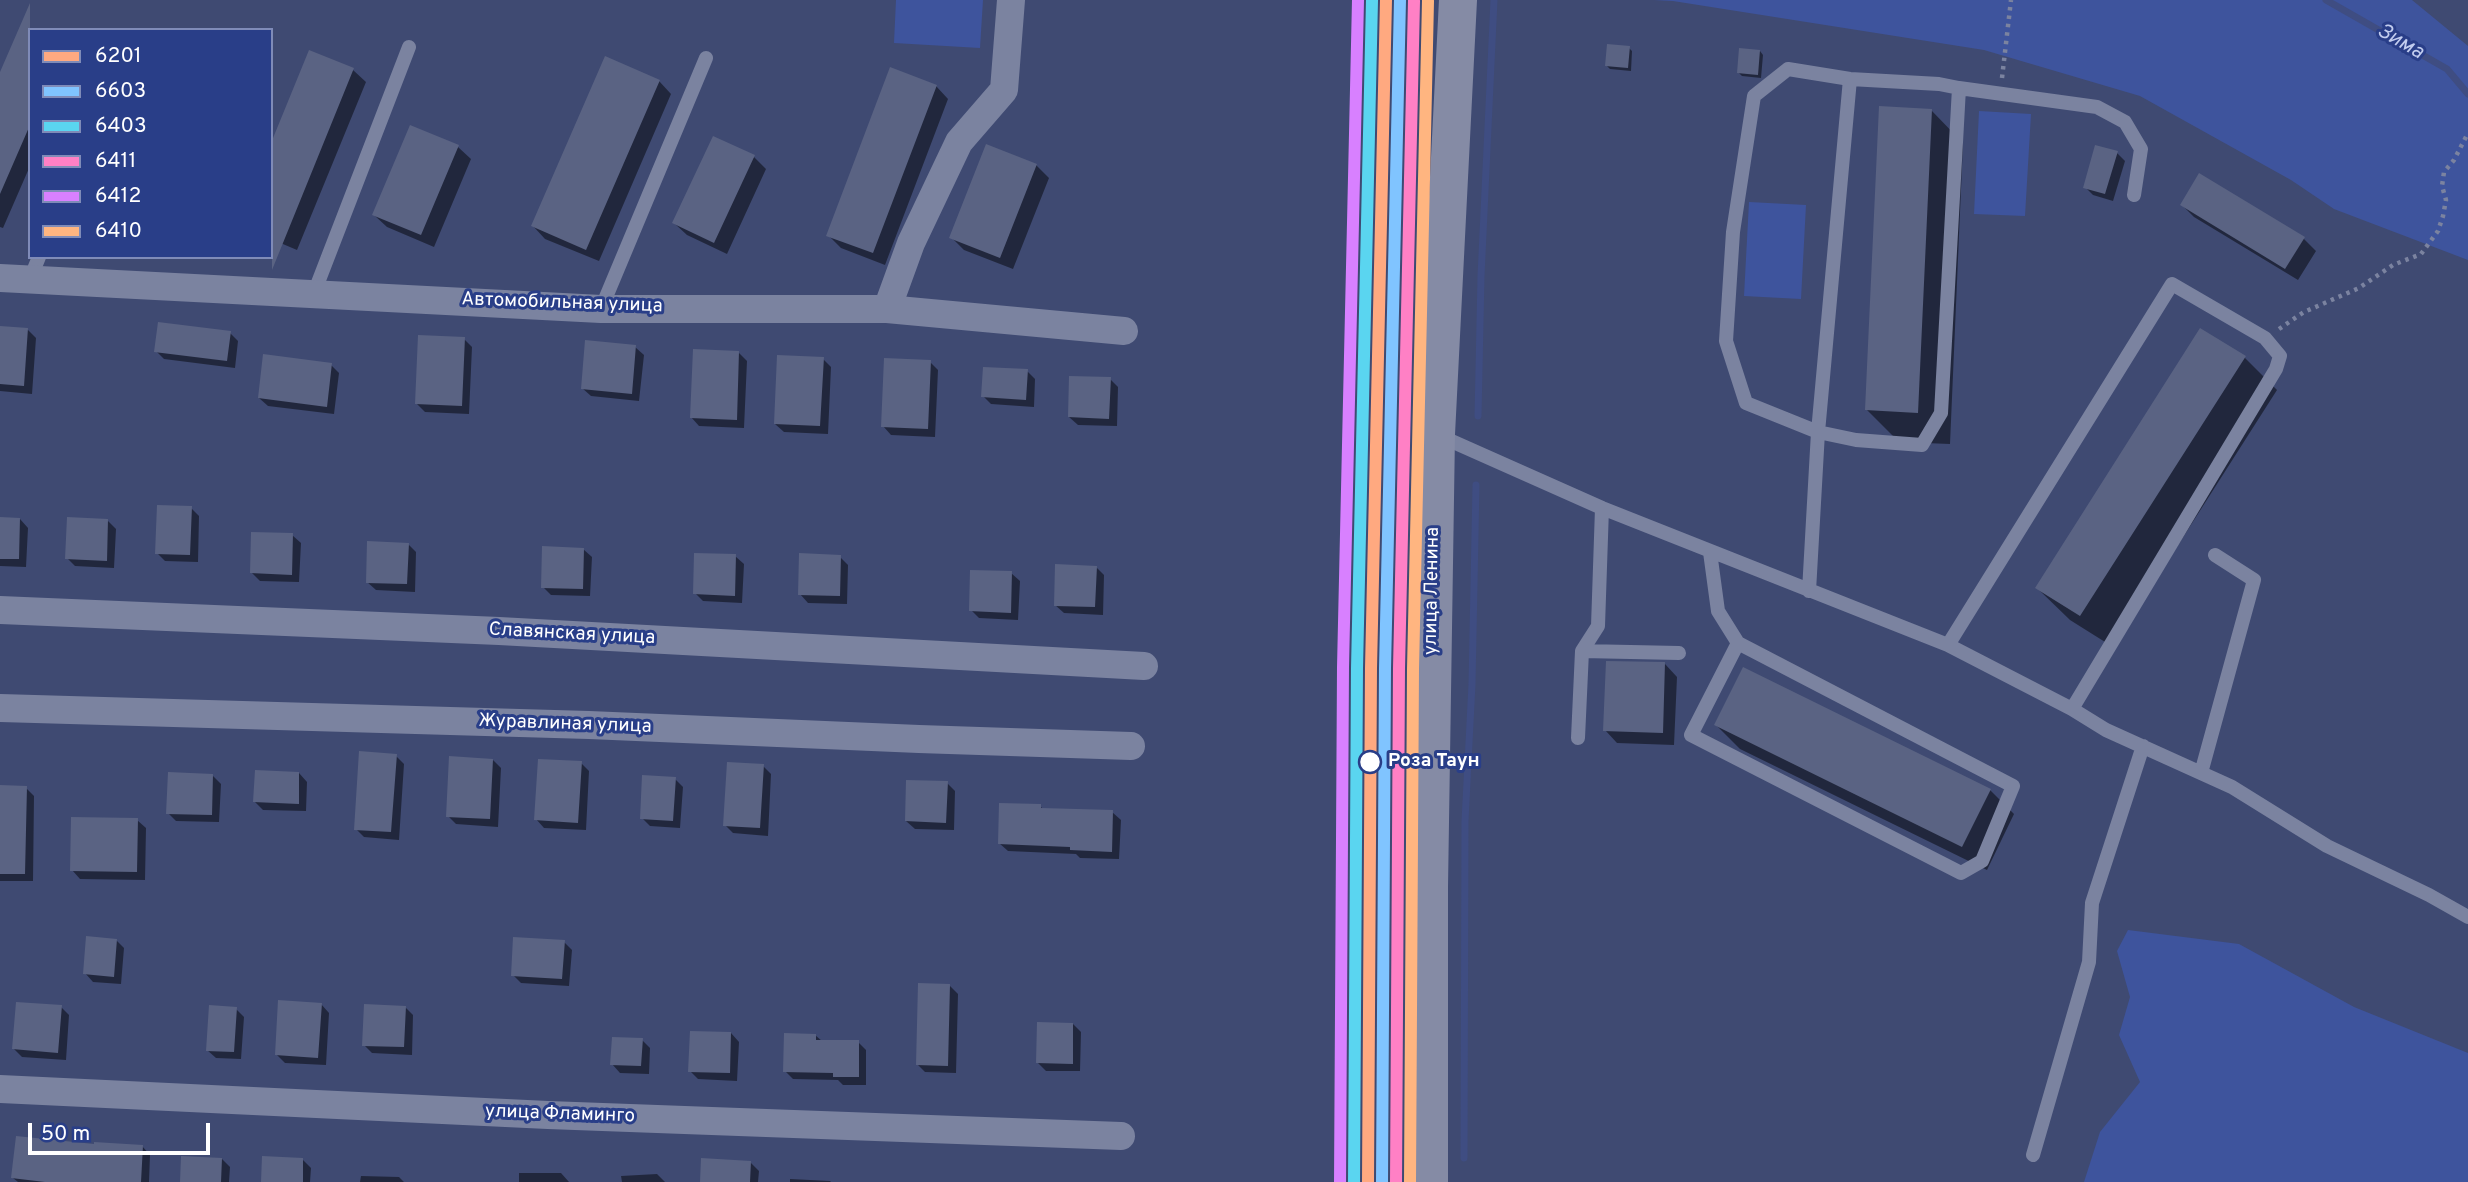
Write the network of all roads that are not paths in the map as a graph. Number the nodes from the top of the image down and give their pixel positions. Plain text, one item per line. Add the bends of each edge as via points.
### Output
1 (1011, 0) edge
2 (1458, 0) edge
3 (409, 47) dead end
4 (706, 58) dead end
5 (1850, 79) junction
6 (1959, 88) junction
7 (2134, 195) dead end
8 (35, 268) edge
9 (0, 278) edge
10 (314, 293) junction
11 (601, 309) junction
12 (887, 309) junction
13 (1124, 331) dead end
14 (1818, 432) junction
15 (1436, 434) junction
16 (1602, 508) junction
17 (1710, 552) junction
18 (2215, 555) dead end
19 (1809, 591) junction
20 (0, 610) edge
21 (1738, 642) junction
22 (1948, 645) junction
23 (1582, 651) junction
24 (1679, 653) dead end
25 (1144, 666) dead end
26 (0, 708) edge
27 (2072, 709) junction
28 (1578, 738) dead end
29 (1130, 746) dead end
30 (2143, 746) junction
31 (2201, 773) junction
32 (2468, 917) edge
33 (0, 1089) edge
34 (1121, 1136) dead end
35 (2033, 1155) dead end
36 (1429, 1182) edge

1 - 12 street via 1004,90 959,142 911,243
2 - 15 main road, улица Ленина
3 - 10 lane
4 - 11 lane
5 - 6 lane
5 - 14 lane
5 - 14 lane via 1788,69 1754,96 1733,232 1726,341 1746,403
6 - 7 lane via 2097,107 2125,122 2141,149
6 - 14 lane via 1941,414 1922,445
8 - 9 street, Автомобильная улица
8 - 10 street, Автомобильная улица
10 - 11 street, Автомобильная улица
11 - 12 street, Автомобильная улица
12 - 13 street, Автомобильная улица
14 - 19 lane
15 - 16 lane
15 - 36 main road, улица Ленина
16 - 17 lane
16 - 23 lane via 1598,626
17 - 19 lane
17 - 21 lane via 1718,611
18 - 31 lane via 2254,580
19 - 22 lane
20 - 25 street, Славянская улица
21 - 21 lane via 1691,735 1961,873 1982,862 2013,786
22 - 27 lane
22 - 27 lane via 2172,284 2265,338 2280,356
23 - 24 lane
23 - 28 lane
26 - 29 street, Журавлиная улица
27 - 30 lane
30 - 31 lane
30 - 35 lane via 2092,903 2089,962
31 - 32 lane via 2327,846
33 - 34 street, улица Фламинго

